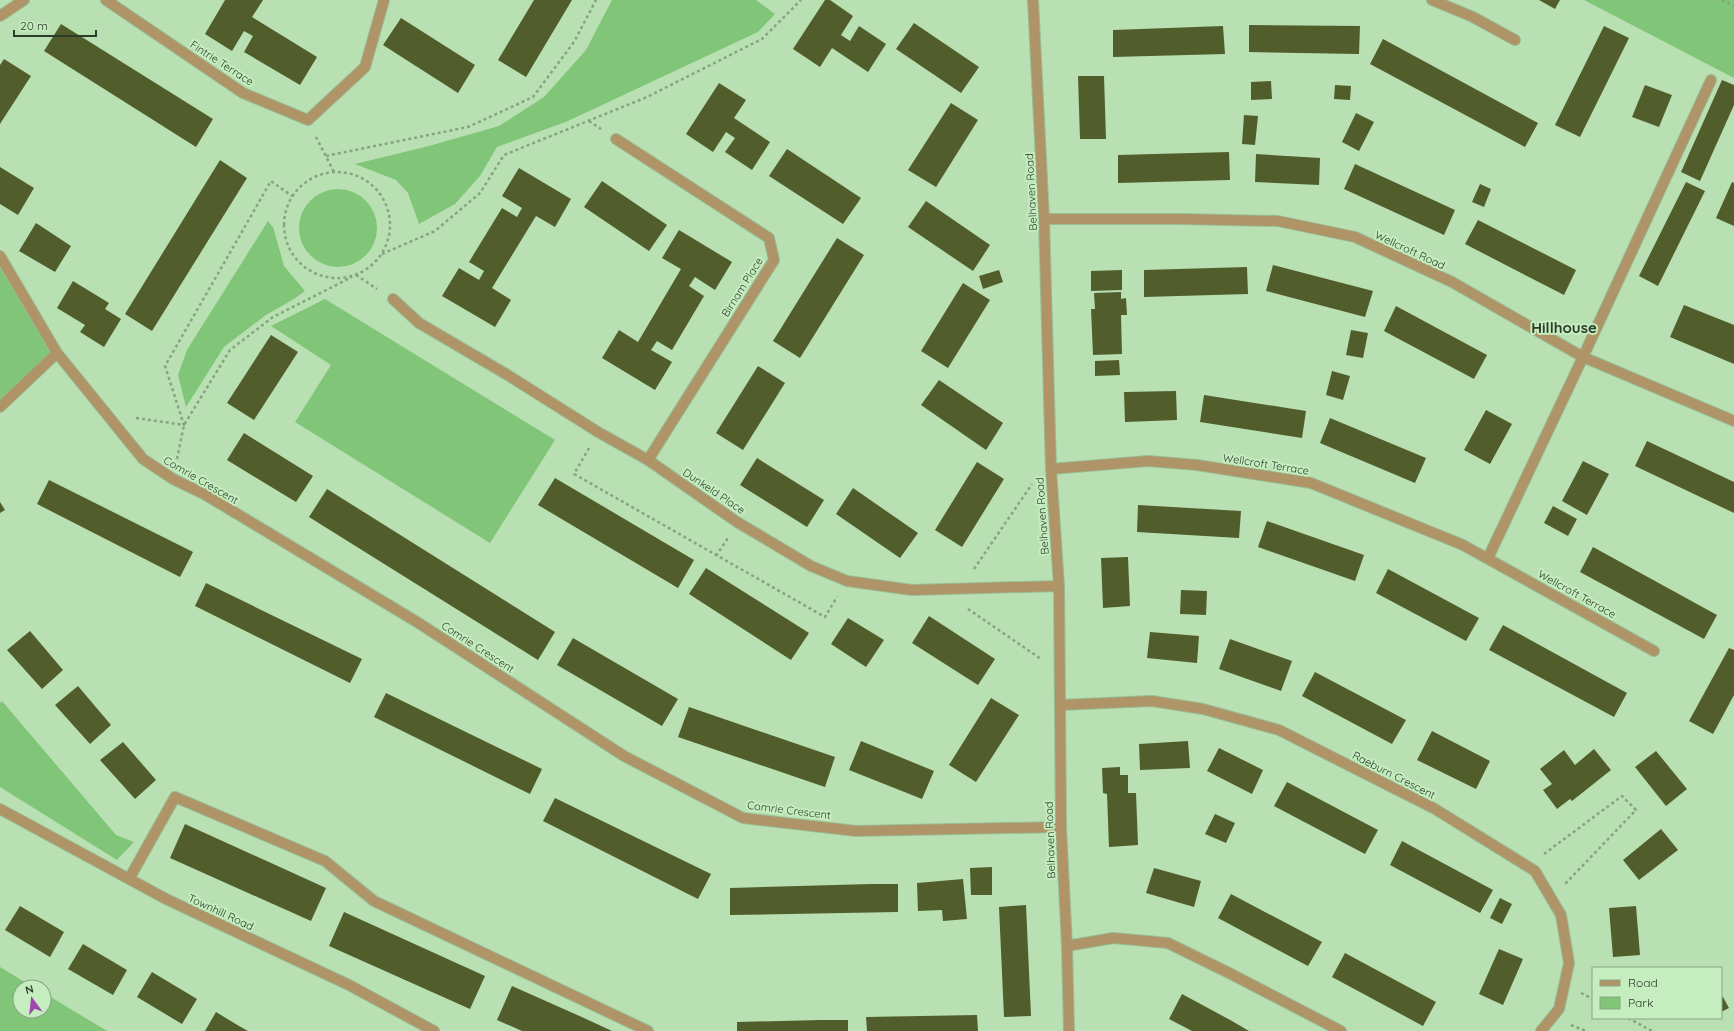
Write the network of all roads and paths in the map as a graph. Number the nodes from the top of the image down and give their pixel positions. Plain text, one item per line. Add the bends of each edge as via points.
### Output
1 (24, 0) edge
2 (106, 0) edge
3 (384, 0) edge
4 (596, 0) edge
5 (801, 0) edge
6 (1033, 0) edge
7 (1432, 0) edge
8 (1722, 0) edge
9 (1734, 6) edge
10 (0, 16) edge
11 (1515, 40) dead end
12 (1711, 80) dead end
13 (308, 120) junction
14 (616, 139) dead end
15 (326, 156) junction
16 (334, 172) junction
17 (292, 196) junction
18 (1044, 219) junction
19 (382, 254) junction
20 (0, 256) edge
21 (356, 275) junction
22 (393, 298) joint
23 (57, 353) junction
24 (1583, 357) junction
25 (0, 407) edge
26 (106, 414) junction
27 (1734, 421) edge
28 (184, 425) junction
29 (598, 432) junction
30 (1050, 456) junction
31 (648, 460) junction
32 (1051, 469) junction
33 (173, 479) junction
34 (1488, 558) junction
35 (1059, 586) junction
36 (960, 589) junction
37 (941, 590) junction
38 (825, 616) dead end
39 (1654, 651) dead end
40 (1060, 673) junction
41 (1060, 705) junction
42 (0, 809) edge
43 (1060, 827) junction
44 (1527, 866) junction
45 (129, 879) junction
46 (1551, 898) junction
47 (1067, 946) junction
48 (1630, 1019) edge
49 (434, 1031) edge
50 (648, 1031) edge
51 (1069, 1031) edge
52 (1341, 1031) edge
53 (1540, 1031) edge
54 (1652, 1031) edge

1 - 10 street
2 - 13 street, Fintrie Terrace via 243,93
3 - 13 street via 365,67
4 - 15 path via 574,42 533,97 468,127
5 - 19 path via 762,39 647,98 504,155 480,193 435,231
6 - 18 street, Belhaven Road
7 - 11 street via 1472,17
8 - 9 path
12 - 24 street
13 - 15 path
14 - 31 street, Birnam Place via 769,238 774,260
15 - 16 path
16 - 17 path via 318,175 303,184
16 - 19 path via 351,174 366,180 378,191 387,206 390,222 389,239
17 - 21 path via 285,211 283,228 287,244 295,259 307,270 322,277 339,279
17 - 28 path via 271,181 165,366
18 - 24 street, Wellcroft Road via 1278,221 1354,237 1452,282
18 - 30 street, Belhaven Road
19 - 21 path via 371,267
20 - 23 street, Comrie Crescent
21 - 22 path
21 - 28 path via 273,317 230,350
22 - 29 street, Dunkeld Place via 419,323
23 - 25 street
23 - 26 street, Comrie Crescent
24 - 27 street, Wellcroft Road
24 - 34 street
26 - 28 path
26 - 33 street, Comrie Crescent via 143,459
28 - 33 path
29 - 31 street, Dunkeld Place
29 - 38 path via 574,474
30 - 32 street, Belhaven Road
30 - 36 path
31 - 37 street, Dunkeld Place via 737,522 811,566 847,581 912,590
32 - 34 street, Wellcroft Terrace via 1148,461 1197,465 1311,483 1463,545
32 - 35 street, Belhaven Road
33 - 43 street, Comrie Crescent via 204,494 417,622 624,756 743,818 856,831
34 - 39 street, Wellcroft Terrace
35 - 36 street, Dunkeld Place
35 - 40 street, Belhaven Road
36 - 37 street, Dunkeld Place
37 - 40 path
40 - 41 street, Belhaven Road
41 - 43 street, Belhaven Road
41 - 44 street, Raeburn Crescent via 1152,701 1203,709 1279,730 1435,809
42 - 45 street, Townhill Road
43 - 47 street, Belhaven Road
44 - 46 street, Raeburn Crescent via 1535,871
44 - 46 path via 1622,796 1636,810
45 - 49 street, Townhill Road via 349,985
45 - 50 street via 175,797 325,861 374,902
46 - 53 street, Raeburn Crescent via 1561,915 1569,963 1559,1009
47 - 51 street, Belhaven Road
47 - 52 street via 1113,938 1168,943
48 - 54 path

